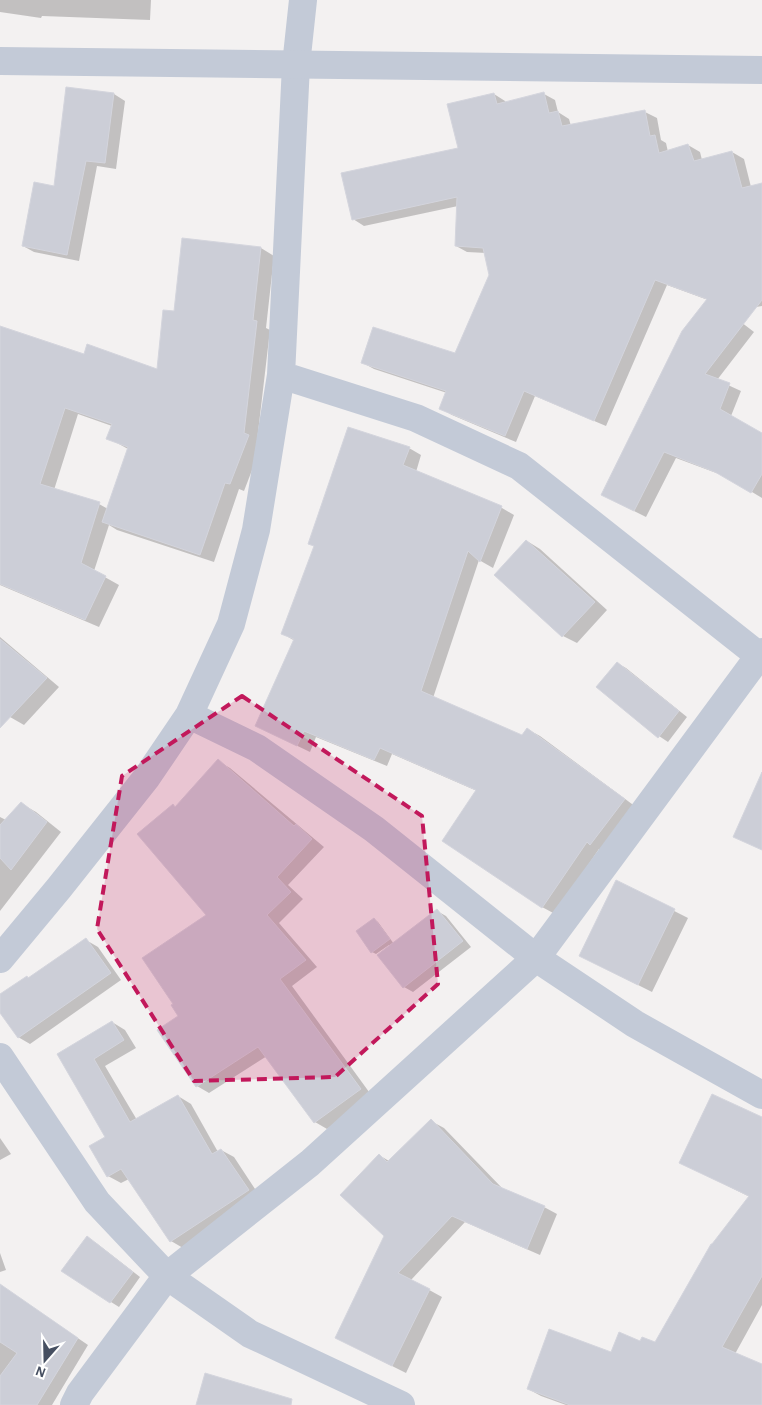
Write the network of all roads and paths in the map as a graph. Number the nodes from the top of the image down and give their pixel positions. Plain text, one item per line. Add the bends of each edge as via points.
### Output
1 (303, 0) edge
2 (0, 61) edge
3 (296, 65) junction
4 (762, 70) edge
5 (281, 375) junction
6 (761, 655) edge
7 (189, 715) junction
8 (536, 958) junction
9 (0, 960) edge
10 (4, 1070) edge
11 (762, 1095) edge
12 (167, 1276) junction
13 (74, 1405) edge
14 (401, 1405) edge

1 - 3 street
2 - 3 street
3 - 4 street
3 - 5 street
5 - 6 street via 416,418 519,466
5 - 7 street via 254,539 231,624
6 - 8 street
7 - 8 street via 257,748 374,829
7 - 9 street via 141,784
8 - 11 street via 635,1024
8 - 12 street via 310,1163
10 - 12 street via 97,1202
12 - 13 street
12 - 14 street via 250,1334

